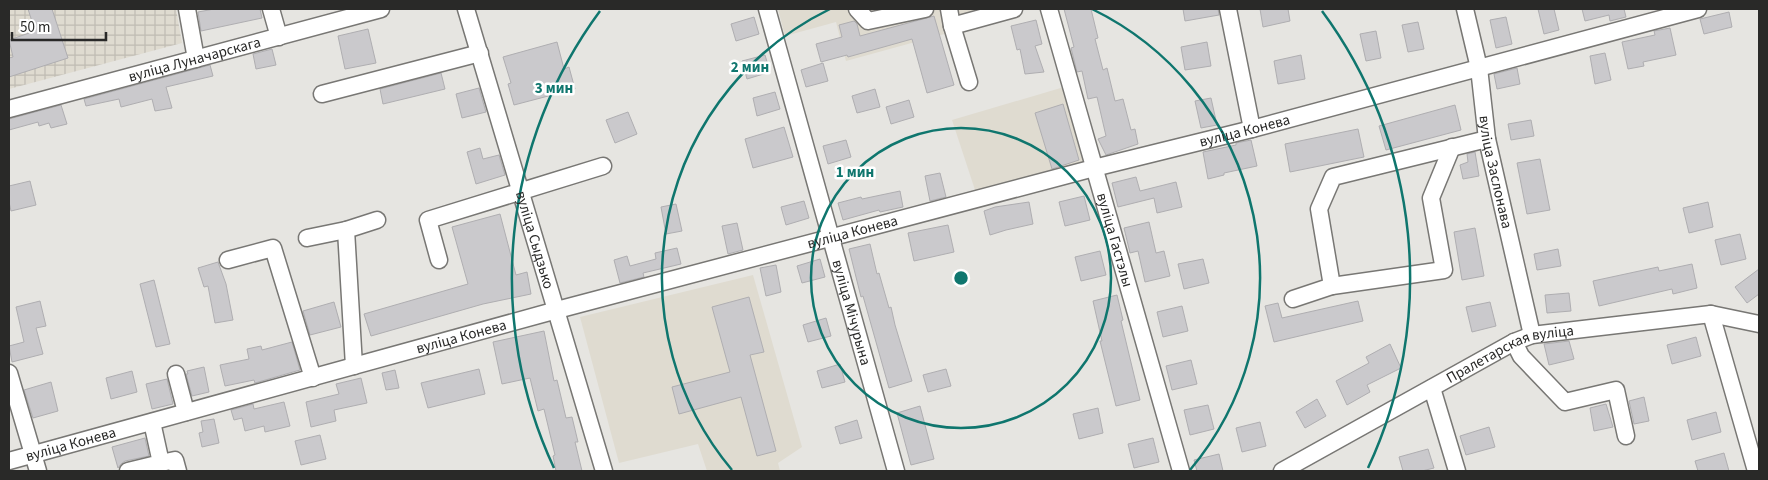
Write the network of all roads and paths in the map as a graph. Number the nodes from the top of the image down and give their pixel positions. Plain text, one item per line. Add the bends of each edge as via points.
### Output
1 (187, 9) edge
2 (271, 9) edge
3 (381, 9) edge
4 (466, 9) edge
5 (767, 9) edge
6 (857, 9) edge
7 (925, 9) edge
8 (949, 9) edge
9 (1014, 9) edge
10 (1049, 9) edge
11 (1228, 9) edge
12 (1465, 9) edge
13 (1698, 9) edge
14 (952, 26) junction
15 (279, 37) junction
16 (480, 53) junction
17 (196, 59) junction
18 (1479, 68) junction
19 (969, 82) dead end
20 (322, 94) dead end
21 (9, 109) edge
22 (1252, 129) junction
23 (1487, 139) junction
24 (1452, 147) junction
25 (603, 166) dead end
26 (1094, 168) junction
27 (521, 192) junction
28 (377, 220) dead end
29 (346, 230) junction
30 (307, 238) dead end
31 (830, 239) junction
32 (228, 260) dead end
33 (439, 260) dead end
34 (1332, 286) junction
35 (1293, 299) dead end
36 (557, 310) junction
37 (1711, 314) junction
38 (1759, 324) edge
39 (1532, 335) junction
40 (1514, 342) junction
41 (354, 366) junction
42 (9, 373) edge
43 (176, 374) dead end
44 (313, 378) junction
45 (1432, 388) junction
46 (186, 412) junction
47 (152, 422) junction
48 (1626, 436) dead end
49 (33, 454) junction
50 (9, 461) edge
51 (161, 463) junction
52 (38, 471) edge
53 (128, 471) edge
54 (178, 471) edge
55 (604, 471) edge
56 (896, 471) edge
57 (1181, 471) edge
58 (1282, 471) edge
59 (1457, 471) edge
60 (1756, 471) edge

1 - 17 street
2 - 15 street
3 - 15 street, вуліца Луначарскага
4 - 16 street, вуліца Сыдзько
5 - 31 street, вуліца Мічурына
6 - 7 street via 868,21
8 - 14 street
9 - 14 street
10 - 26 street, вуліца Гастэлы
11 - 22 street
12 - 18 street, вуліца Заслонава
13 - 18 street, вуліца Конева
14 - 19 street
15 - 17 street, вуліца Луначарскага
16 - 20 street
16 - 27 street, вуліца Сыдзько
17 - 21 street, вуліца Луначарскага
18 - 22 street, вуліца Конева
18 - 23 street, вуліца Заслонава
22 - 26 street, вуліца Конева
23 - 24 street
23 - 39 street, вуліца Заслонава
24 - 34 street via 1333,177 1319,209
24 - 34 street via 1431,198 1444,270
25 - 27 street
26 - 31 street, вуліца Конева
26 - 57 street, вуліца Гастэлы
27 - 33 street via 428,220
27 - 36 street, вуліца Сыдзько
28 - 29 street
29 - 30 street
29 - 41 street
31 - 36 street, вуліца Конева
31 - 56 street, вуліца Мічурына
32 - 44 street via 273,248
34 - 35 street
36 - 41 street, вуліца Конева
36 - 55 street, вуліца Сыдзько
37 - 38 street, Пралетарская вуліца
37 - 39 street, Пралетарская вуліца
37 - 60 street
39 - 40 street, Пралетарская вуліца
40 - 45 street, Пралетарская вуліца
40 - 48 street via 1520,356 1564,402 1616,390
41 - 44 street, вуліца Конева
42 - 49 street
43 - 46 street
44 - 46 street, вуліца Конева
45 - 58 street, Пралетарская вуліца
45 - 59 street
46 - 47 street, вуліца Конева
47 - 49 street, вуліца Конева
47 - 51 street
49 - 50 street, вуліца Конева
49 - 52 street
51 - 53 street
51 - 54 street via 175,460

